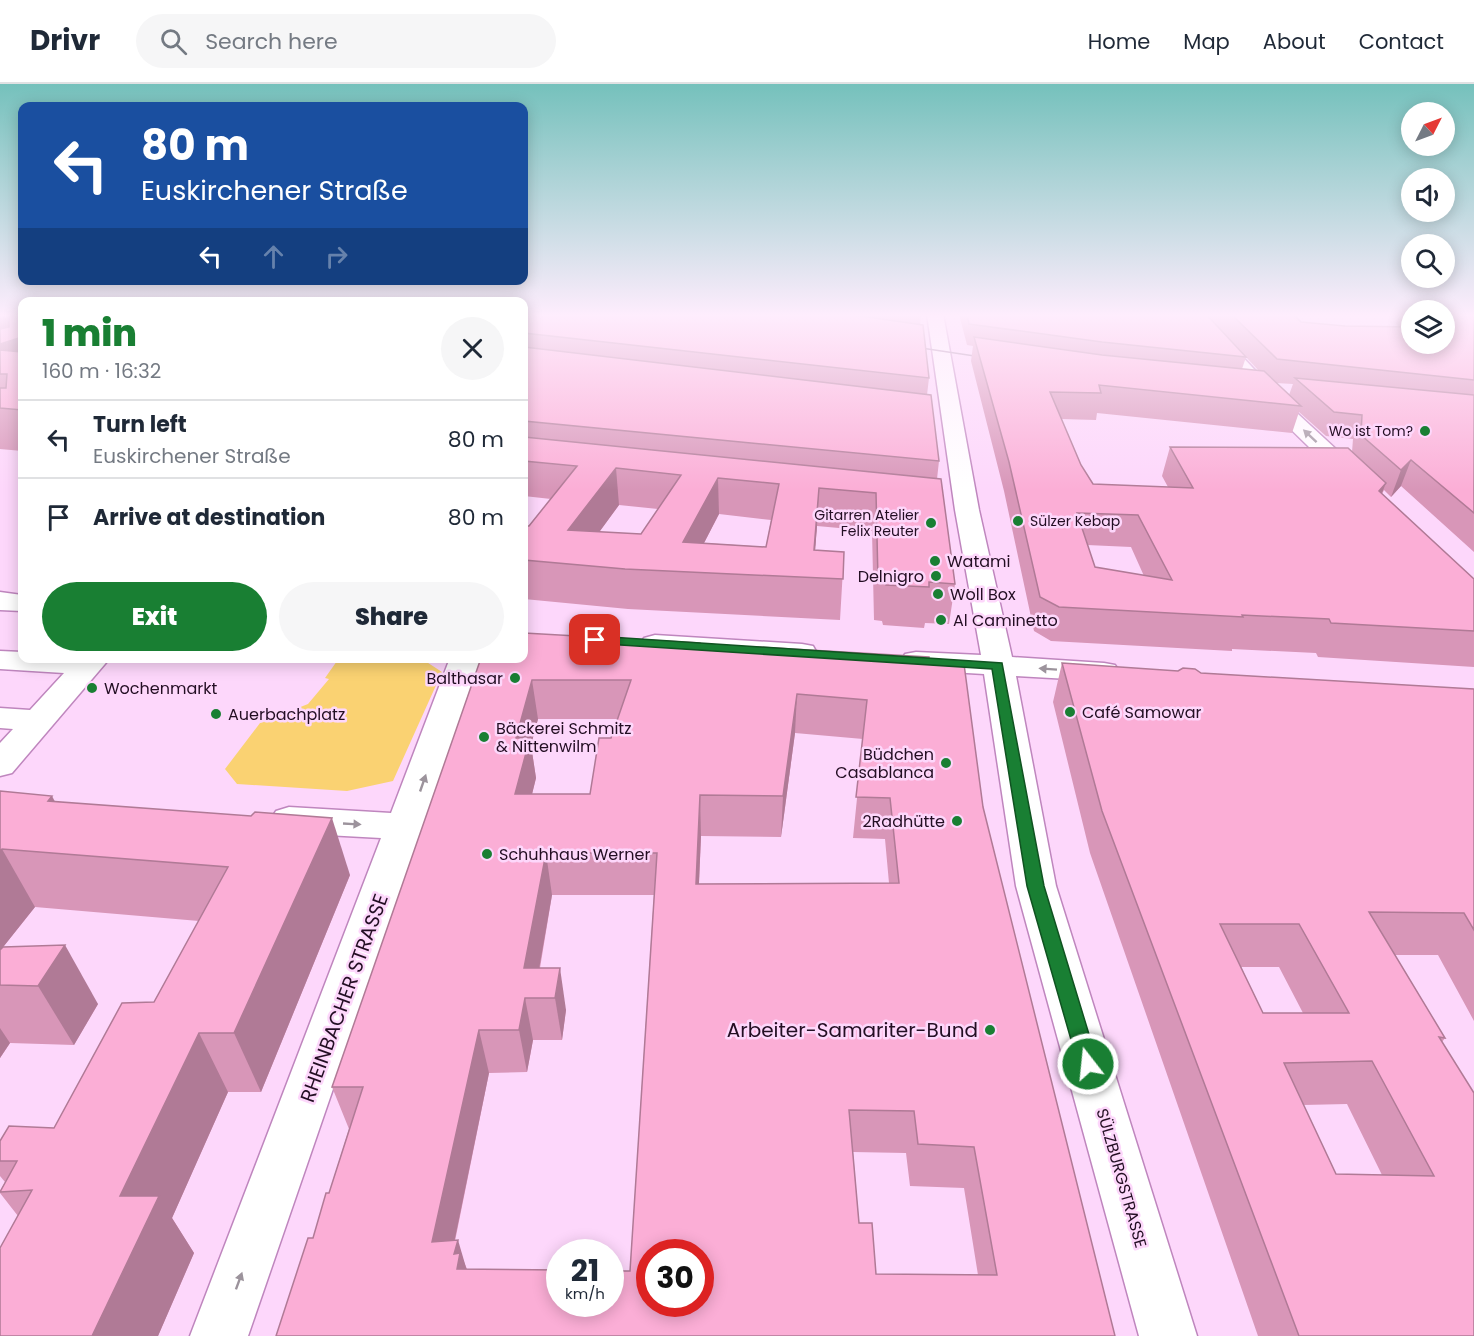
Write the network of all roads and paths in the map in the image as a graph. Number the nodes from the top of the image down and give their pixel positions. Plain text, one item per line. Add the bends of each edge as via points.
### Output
1 (940, 372) edge
2 (1253, 372) edge
3 (1231, 386) edge
4 (1273, 391) junction
5 (1369, 492) edge
6 (0, 601) edge
7 (18, 603) edge
8 (0, 642) edge
9 (630, 642) edge
10 (18, 644) edge
11 (832, 655) edge
12 (891, 659) edge
13 (0, 660) edge
14 (18, 660) edge
15 (91, 663) edge
16 (464, 663) edge
17 (998, 666) junction
18 (1137, 674) edge
19 (0, 718) edge
20 (40, 721) junction
21 (0, 765) edge
22 (251, 818) edge
23 (407, 827) junction
24 (219, 1336) edge
25 (1168, 1336) edge

1 - 17 street, SÜLZBURGSTRASSE via 941,422 956,509
2 - 4 street
3 - 4 street
5 -> 4 street
6 - 7 street
8 - 10 street
9 - 11 street
12 - 17 street
13 - 14 street
15 - 20 street
23 -> 16 street, RHEINBACHER STRASSE
18 -> 17 street
17 - 25 street, SÜLZBURGSTRASSE via 1036,886
19 - 20 street
20 - 21 street
22 -> 23 street
24 -> 23 street, RHEINBACHER STRASSE

